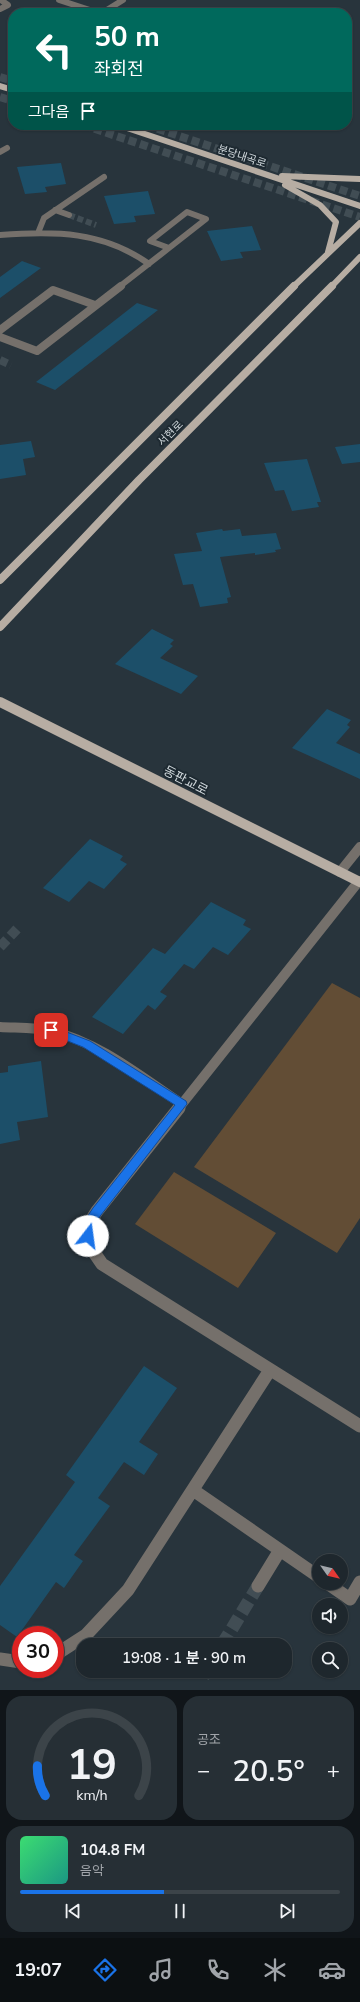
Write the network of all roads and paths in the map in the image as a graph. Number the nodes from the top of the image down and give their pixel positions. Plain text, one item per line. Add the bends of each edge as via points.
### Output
1 (1, 0) edge
2 (59, 0) edge
3 (123, 0) edge
4 (84, 8) edge
5 (109, 8) edge
6 (0, 9) edge
7 (133, 130) edge
8 (7, 148) dead end
9 (0, 152) edge
10 (270, 176) junction
11 (104, 177) dead end
12 (360, 179) edge
13 (360, 206) edge
14 (55, 210) junction
15 (69, 215) tunnel mouth
16 (360, 223) edge
17 (38, 233) junction
18 (0, 235) edge
19 (169, 248) junction
20 (328, 252) junction
21 (360, 257) edge
22 (148, 264) junction
23 (360, 265) edge
24 (347, 270) junction
25 (95, 305) junction
26 (0, 330) edge
27 (0, 337) edge
28 (0, 580) edge
29 (0, 628) edge
30 (0, 702) edge
31 (360, 847) edge
32 (340, 872) junction
33 (359, 881) edge
34 (0, 1027) edge
35 (182, 1104) junction
36 (270, 1370) junction
37 (360, 1426) edge
38 (192, 1490) junction
39 (280, 1550) junction
40 (312, 1572) edge
41 (360, 1582) edge
42 (258, 1586) tunnel mouth
43 (337, 1590) edge
44 (64, 1650) edge
45 (0, 1659) edge
46 (12, 1662) edge

1 - 6 street via 8,5
2 - 4 street
3 - 5 street
7 - 10 main road, 분당내곡로
8 - 9 street
10 - 12 main road
10 - 13 main road, 분당내곡로
10 - 20 main road via 332,216 336,222
11 - 14 street
14 - 15 street
14 - 17 street via 44,218
16 - 20 main road, 서현로
17 - 18 street
17 - 22 street via 101,240 137,254
19 - 19 street via 150,241 187,212 206,219
19 - 22 street
20 - 28 main road, 서현로
21 - 24 main road, 서현로
22 - 25 street
23 - 24 main road
24 - 29 main road, 서현로 via 139,480
25 - 26 street via 53,290
25 - 27 street via 37,350
30 - 32 main road, 동판교로
31 - 32 street
32 - 33 main road, 동판교로
33 - 35 street
34 - 35 street via 51,1030 69,1036 87,1044
35 - 36 street via 97,1211 86,1228 89,1245 102,1264
36 - 37 street
36 - 38 street
38 - 39 street
38 - 44 street via 128,1590 109,1613 80,1640
39 - 40 street
39 - 42 street
41 - 43 street via 350,1599
45 - 46 street

